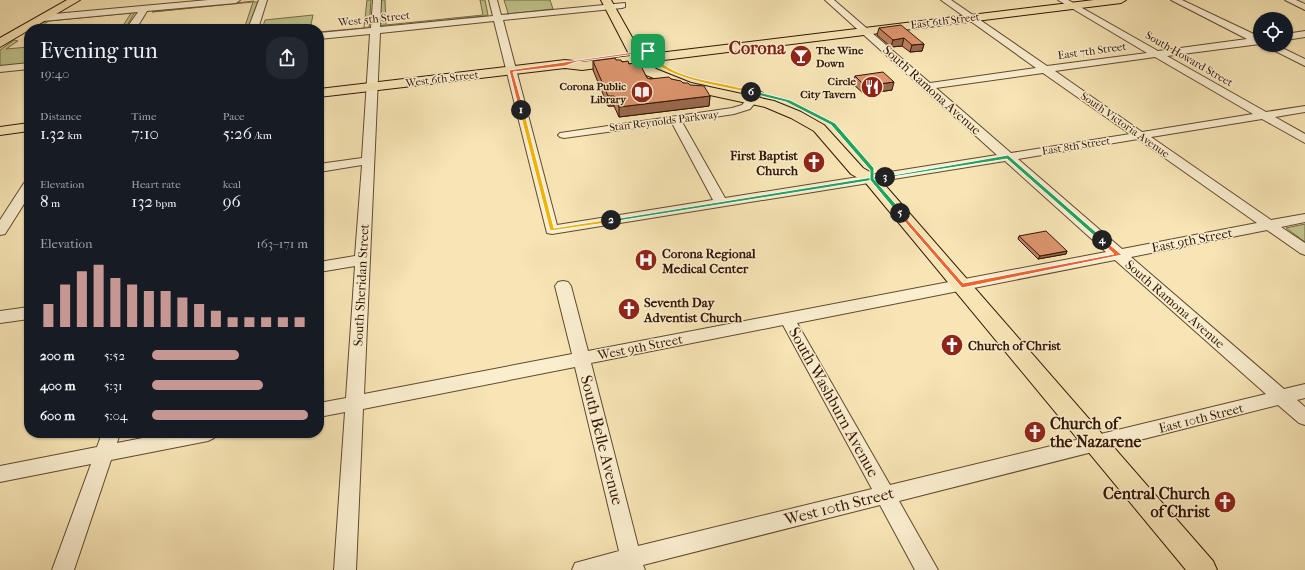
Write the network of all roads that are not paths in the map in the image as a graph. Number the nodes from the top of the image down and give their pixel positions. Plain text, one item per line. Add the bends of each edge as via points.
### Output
1 (75, 0) edge
2 (236, 0) edge
3 (263, 0) edge
4 (377, 0) edge
5 (493, 0) edge
6 (829, 0) edge
7 (945, 0) edge
8 (1062, 0) edge
9 (1121, 0) edge
10 (1175, 0) edge
11 (1290, 0) edge
12 (1073, 6) junction
13 (1305, 7) edge
14 (145, 8) junction
15 (621, 10) edge
16 (43, 18) junction
17 (970, 18) junction
18 (498, 19) junction
19 (33, 24) edge
20 (134, 24) edge
21 (255, 24) edge
22 (24, 29) edge
23 (864, 30) junction
24 (375, 31) junction
25 (1305, 34) edge
26 (324, 36) edge
27 (1293, 36) edge
28 (1253, 38) edge
29 (0, 43) edge
30 (1253, 43) edge
31 (1282, 52) edge
32 (644, 53) junction
33 (1157, 54) junction
34 (1305, 63) edge
35 (24, 67) edge
36 (0, 69) edge
37 (1045, 70) junction
38 (511, 71) junction
39 (927, 86) junction
40 (372, 87) junction
41 (324, 92) edge
42 (755, 97) junction
43 (1305, 109) edge
44 (1265, 116) junction
45 (675, 119) junction
46 (24, 128) edge
47 (0, 131) edge
48 (564, 135) dead end
49 (1140, 136) junction
50 (1305, 139) edge
51 (1008, 157) junction
52 (368, 161) junction
53 (324, 167) edge
54 (872, 179) junction
55 (24, 194) edge
56 (721, 203) junction
57 (24, 208) edge
58 (14, 209) junction
59 (0, 211) edge
60 (1305, 218) edge
61 (1269, 225) junction
62 (0, 231) edge
63 (1305, 250) edge
64 (1119, 255) junction
65 (362, 260) junction
66 (324, 266) edge
67 (563, 286) dead end
68 (962, 286) junction
69 (24, 314) edge
70 (0, 317) edge
71 (787, 318) junction
72 (581, 358) junction
73 (1305, 391) edge
74 (1281, 397) junction
75 (354, 402) junction
76 (324, 409) edge
77 (1305, 418) edge
78 (109, 438) edge
79 (182, 438) edge
80 (1096, 444) junction
81 (104, 453) junction
82 (0, 474) edge
83 (885, 494) junction
84 (633, 564) edge
85 (62, 570) edge
86 (345, 570) edge
87 (583, 570) edge
88 (927, 570) edge
89 (1203, 570) edge

1 - 16 main road
2 - 14 street
3 - 21 street
4 - 24 street, South Sheridan Street
5 - 18 street
6 - 23 street, South Ramona Avenue
7 - 17 street, South Victoria Avenue
8 - 12 street, South Howard Street
9 - 12 main road, East 6th Street
10 - 28 street
11 - 13 street
12 - 17 main road, East 6th Street
12 - 33 street, South Howard Street
14 - 16 street
14 - 20 street
15 - 18 street, West 5th Street
15 - 32 main road
16 - 19 main road
17 - 23 main road, East 6th Street
17 - 37 street, South Victoria Avenue
18 - 24 street, West 5th Street
18 - 38 street
22 - 29 main road
23 - 32 main road, East 6th Street
23 - 39 street, South Ramona Avenue
24 - 26 street, West 5th Street
24 - 40 street, South Sheridan Street
25 - 27 street
30 - 33 street, East 7th Street
31 - 34 street
32 - 38 main road, West 6th Street via 582,66 565,64
32 - 42 main road via 651,72 670,81
33 - 37 street, East 7th Street
33 - 44 street, South Howard Street
35 - 36 street
37 - 39 street, East 7th Street
37 - 49 street, South Victoria Avenue
38 - 40 main road, West 6th Street
38 - 56 street, East 8th Street via 552,230
39 - 51 street, South Ramona Avenue
40 - 41 main road, West 6th Street
40 - 52 street, South Sheridan Street
42 - 45 street, Stan Reynolds Parkway via 746,107 734,111
42 - 54 main road via 819,128 856,171
43 - 44 street, East 8th Street
44 - 49 street, East 8th Street
44 - 50 street, South Howard Street
45 - 48 street, Stan Reynolds Parkway
45 - 56 street
46 - 47 main road
49 - 51 street, East 8th Street
49 - 61 street, South Victoria Avenue
51 - 54 street, East 8th Street
51 - 64 street, South Ramona Avenue
52 - 53 street
52 - 65 street, South Sheridan Street
54 - 56 street, East 8th Street
54 - 68 main road
55 - 58 street
57 - 58 street
58 - 59 street
58 - 62 street
60 - 61 street, East 9th Street
61 - 63 street, South Victoria Avenue
61 - 64 street, East 9th Street
64 - 68 street, East 9th Street
64 - 74 street, South Ramona Avenue
65 - 66 street
65 - 75 street, South Sheridan Street
67 - 72 street, South Belle Avenue
68 - 71 street, West 9th Street
68 - 80 main road
69 - 70 street
71 - 72 street, West 9th Street
71 - 83 street, South Washburn Avenue
72 - 75 street, West 9th Street
72 - 84 street, South Belle Avenue
73 - 74 street, East 10th Street
74 - 77 street, South Ramona Avenue
74 - 80 street, East 10th Street
75 - 76 street, West 9th Street
75 - 86 street, South Sheridan Street
78 - 81 street
79 - 81 street
80 - 83 street, West 10th Street
80 - 89 main road
81 - 82 street
81 - 85 street
83 - 84 street, West 10th Street
83 - 88 street, South Washburn Avenue
84 - 87 street, West 10th Street

